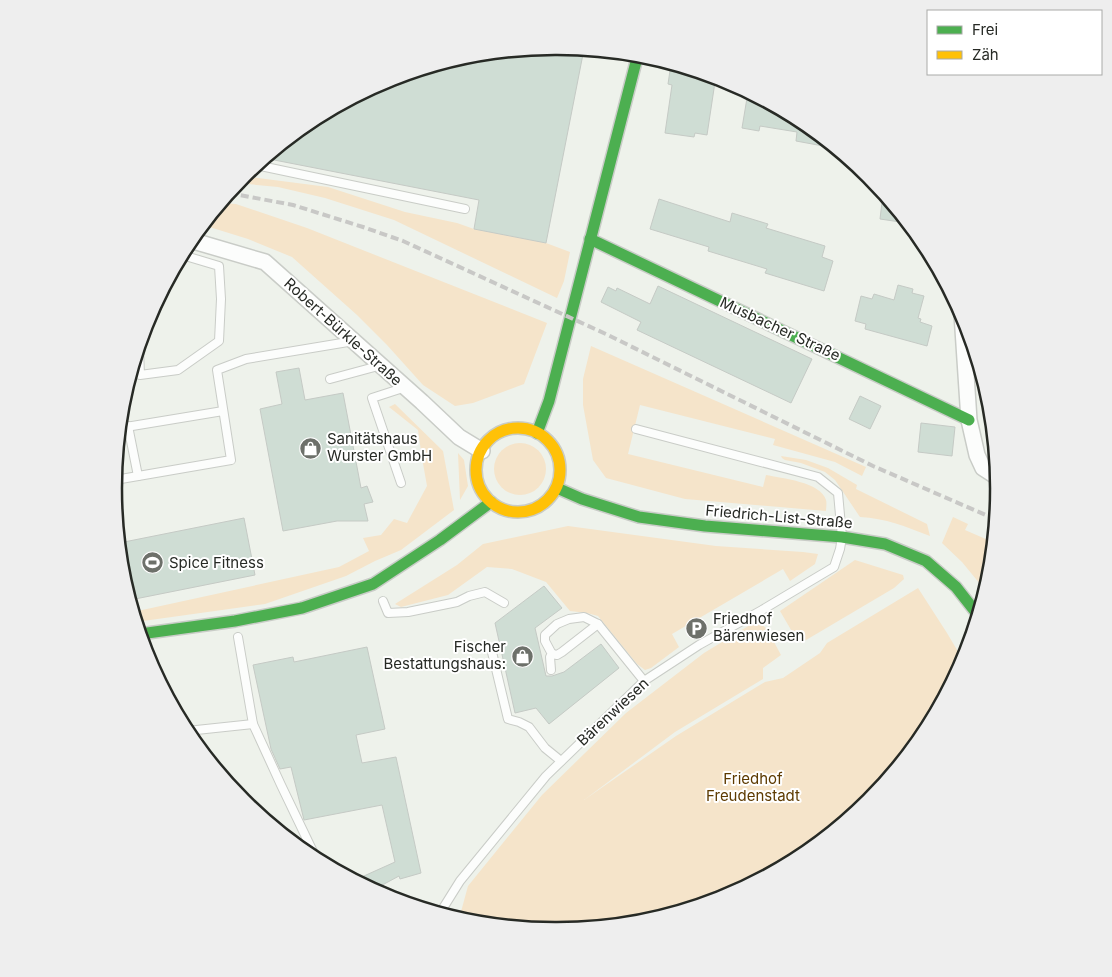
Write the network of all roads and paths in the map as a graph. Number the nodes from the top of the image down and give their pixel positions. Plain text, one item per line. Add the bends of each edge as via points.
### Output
1 (635, 62) edge
2 (265, 168) edge
3 (465, 209) dead end
4 (590, 239) junction
5 (200, 243) edge
6 (190, 257) edge
7 (354, 341) junction
8 (964, 343) edge
9 (382, 366) junction
10 (140, 368) edge
11 (330, 379) dead end
12 (406, 387) junction
13 (223, 411) junction
14 (969, 420) junction
15 (127, 427) edge
16 (636, 429) dead end
17 (126, 433) edge
18 (537, 433) junction
19 (482, 450) junction
20 (989, 472) edge
21 (138, 476) junction
22 (122, 479) edge
23 (400, 483) dead end
24 (557, 488) junction
25 (491, 502) junction
26 (842, 537) junction
27 (383, 601) dead end
28 (504, 604) dead end
29 (973, 608) edge
30 (598, 624) junction
31 (148, 633) edge
32 (238, 637) dead end
33 (491, 648) dead end
34 (552, 654) junction
35 (551, 670) dead end
36 (644, 681) junction
37 (253, 724) junction
38 (197, 730) edge
39 (561, 761) junction
40 (310, 845) edge
41 (444, 907) edge

1 - 4 street
2 - 3 lane
4 - 14 street, Musbacher Straße
4 - 18 street via 549,401
5 - 7 street, Robert-Bürkle-Straße via 265,262
6 - 10 lane via 219,266 219,341 178,370 140,375
7 - 9 street, Robert-Bürkle-Straße
7 - 13 lane via 246,359 217,370
8 - 14 street
9 - 11 lane
9 - 12 street, Robert-Bürkle-Straße
12 - 19 street, Robert-Bürkle-Straße via 459,436
12 - 23 lane via 372,398
13 - 15 lane
13 - 21 lane via 231,460
14 - 20 street via 976,455 983,468
16 - 26 lane, Bärenwiesen via 818,477 838,493
17 - 21 lane
18 - 19 street via 518,428 504,431 492,437
18 - 24 street via 554,447 560,460
19 - 25 street via 476,472 479,485
21 - 22 lane
24 - 25 street via 537,509 523,512 509,512
24 - 26 street, Friedrich-List-Straße via 639,517
25 - 31 street via 373,584 302,608
26 - 29 street, Friedrich-List-Straße via 885,544 926,561 956,587
26 - 36 lane, Bärenwiesen via 834,566
27 - 28 lane via 388,613 457,602 485,592
30 - 34 lane via 562,652
30 - 34 lane via 584,617 557,624 545,635
30 - 36 lane
32 - 37 lane
33 - 39 lane via 508,719 529,727 545,748
34 - 35 lane
36 - 39 lane, Bärenwiesen
37 - 38 lane
37 - 40 lane
39 - 41 lane, Bärenwiesen via 460,881

